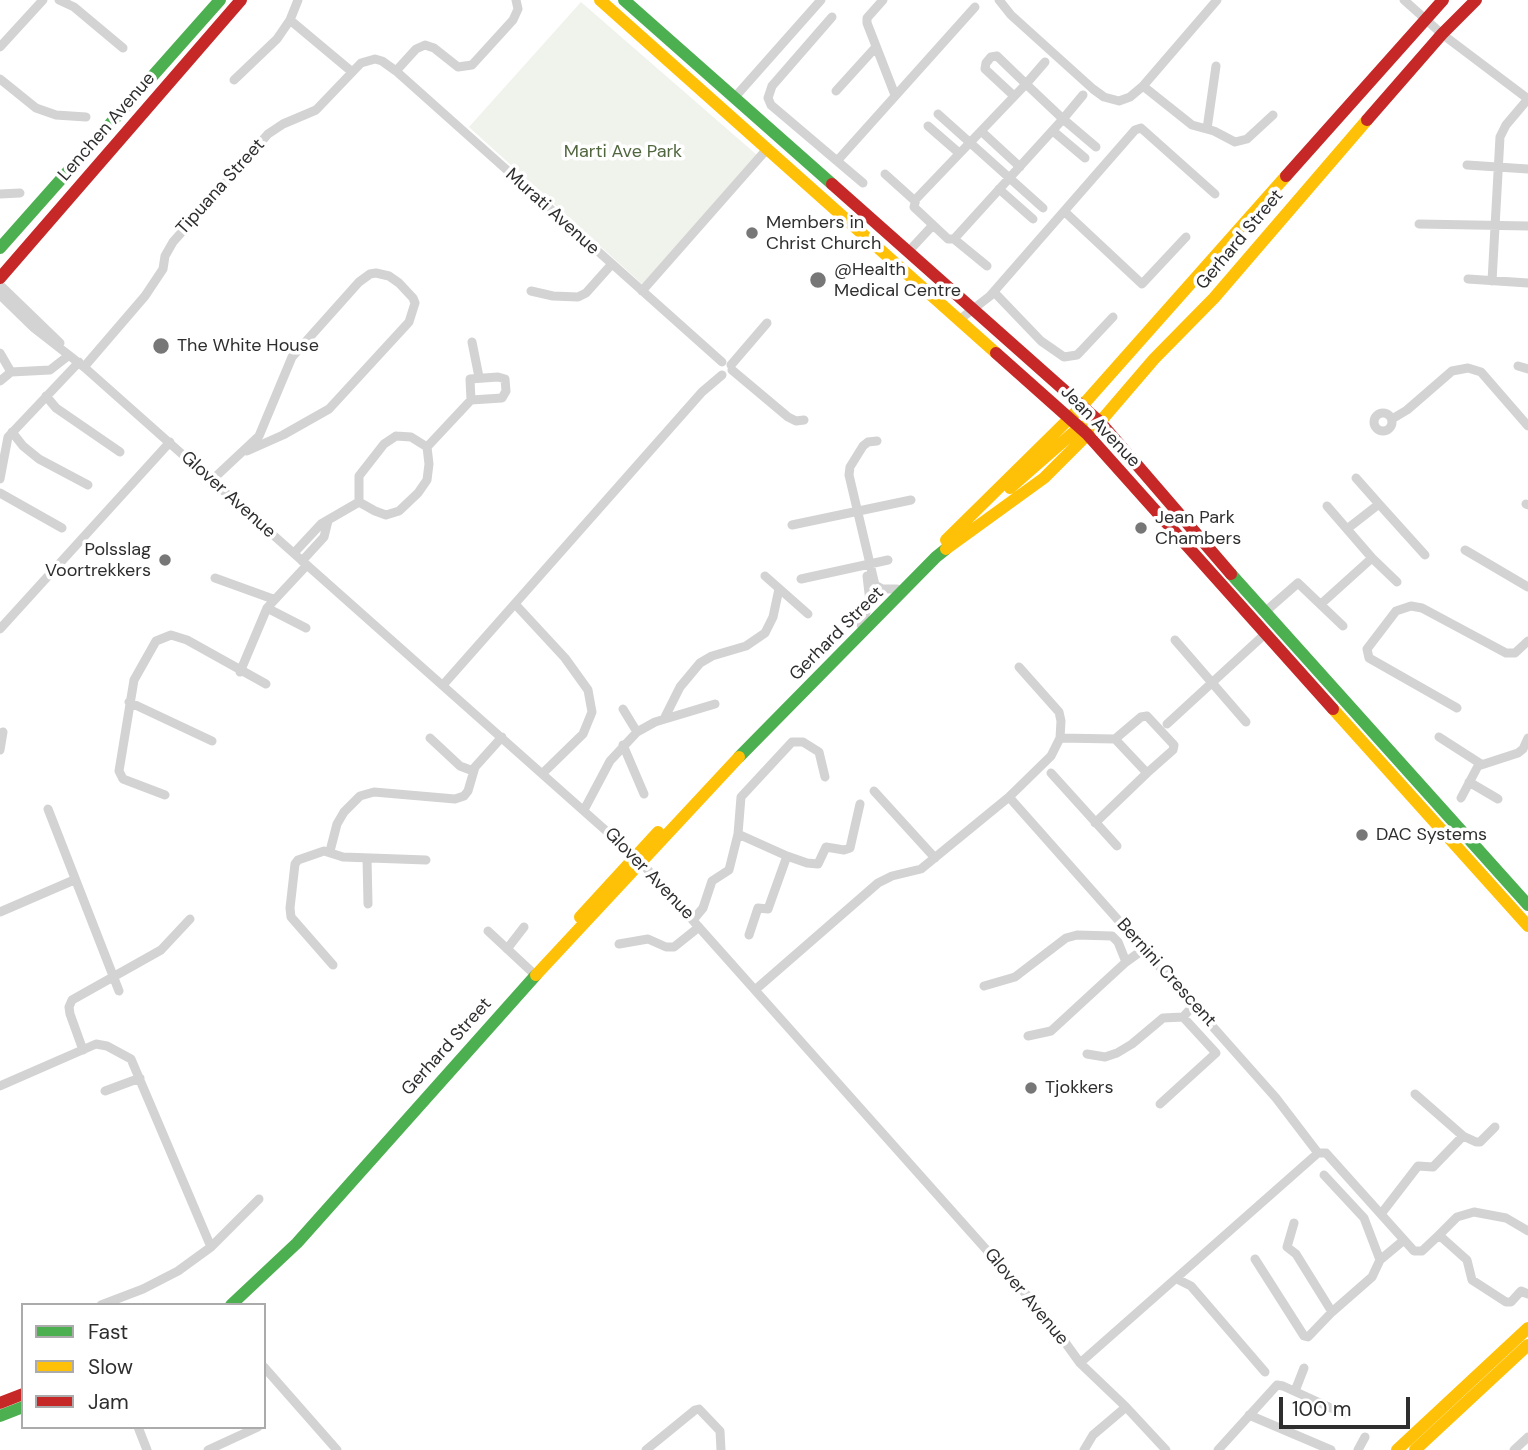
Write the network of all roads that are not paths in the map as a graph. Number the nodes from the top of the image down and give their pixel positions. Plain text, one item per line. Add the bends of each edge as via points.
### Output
1 (43, 0) edge
2 (60, 0) edge
3 (220, 0) edge
4 (241, 0) edge
5 (298, 0) edge
6 (516, 0) edge
7 (600, 0) edge
8 (624, 0) edge
9 (821, 0) edge
10 (883, 0) edge
11 (999, 0) edge
12 (1217, 0) edge
13 (1404, 0) edge
14 (1443, 0) edge
15 (1476, 0) edge
16 (975, 7) dead end
17 (832, 17) dead end
18 (1426, 19) junction
19 (290, 20) junction
20 (1443, 34) junction
21 (0, 47) edge
22 (122, 48) dead end
23 (875, 48) junction
24 (1045, 62) dead end
25 (1216, 66) dead end
26 (351, 71) junction
27 (396, 71) junction
28 (0, 79) edge
29 (234, 80) dead end
30 (1026, 84) junction
31 (1143, 86) junction
32 (836, 91) dead end
33 (895, 95) junction
34 (1083, 95) dead end
35 (1014, 96) junction
36 (735, 97) junction
37 (1528, 99) edge
38 (938, 114) dead end
39 (1273, 116) dead end
40 (86, 117) dead end
41 (1063, 119) junction
42 (928, 126) dead end
43 (1207, 129) junction
44 (981, 131) junction
45 (1053, 131) junction
46 (970, 143) junction
47 (1096, 147) dead end
48 (767, 149) junction
49 (959, 153) junction
50 (1086, 158) dead end
51 (837, 161) junction
52 (1467, 165) dead end
53 (1020, 167) junction
54 (1500, 167) junction
55 (1528, 169) edge
56 (885, 174) dead end
57 (1009, 178) junction
58 (863, 183) dead end
59 (999, 189) junction
60 (20, 193) dead end
61 (0, 194) edge
62 (1215, 194) dead end
63 (915, 201) junction
64 (1043, 208) dead end
65 (1065, 212) junction
66 (1033, 219) dead end
67 (933, 225) junction
68 (1419, 225) dead end
69 (1496, 225) junction
70 (1528, 226) edge
71 (1186, 237) dead end
72 (954, 239) junction
73 (0, 248) edge
74 (908, 252) junction
75 (611, 265) junction
76 (987, 266) dead end
77 (0, 278) edge
78 (1468, 279) dead end
79 (1492, 281) junction
80 (1528, 283) edge
81 (0, 285) edge
82 (531, 291) dead end
83 (642, 291) junction
84 (994, 292) junction
85 (0, 295) edge
86 (972, 309) junction
87 (1113, 317) dead end
88 (959, 320) junction
89 (767, 323) dead end
90 (472, 342) dead end
91 (0, 353) edge
92 (76, 361) junction
93 (1518, 366) dead end
94 (727, 369) junction
95 (1528, 369) edge
96 (11, 372) junction
97 (479, 377) junction
98 (0, 381) edge
99 (46, 396) junction
100 (471, 400) junction
101 (1082, 407) junction
102 (1071, 418) junction
103 (1392, 419) dead end
104 (804, 420) dead end
105 (1100, 422) junction
106 (1528, 426) edge
107 (1084, 431) junction
108 (12, 432) junction
109 (877, 441) dead end
110 (170, 442) junction
111 (427, 447) junction
112 (247, 451) junction
113 (120, 452) dead end
114 (1356, 478) dead end
115 (0, 479) edge
116 (212, 480) junction
117 (88, 485) dead end
118 (0, 493) edge
119 (911, 500) dead end
120 (359, 502) junction
121 (1379, 505) junction
122 (1327, 506) dead end
123 (981, 507) junction
124 (857, 512) junction
125 (328, 521) junction
126 (792, 525) dead end
127 (62, 528) dead end
128 (1347, 529) junction
129 (1465, 550) dead end
130 (293, 553) junction
131 (1425, 555) dead end
132 (1217, 558) junction
133 (1372, 558) junction
134 (888, 560) dead end
135 (867, 562) junction
136 (305, 563) junction
137 (765, 576) dead end
138 (215, 578) dead end
139 (801, 579) dead end
140 (1397, 582) dead end
141 (872, 587) junction
142 (1528, 587) edge
143 (779, 589) junction
144 (897, 589) junction
145 (270, 604) junction
146 (515, 604) junction
147 (1321, 604) junction
148 (1266, 611) junction
149 (808, 614) dead end
150 (862, 625) junction
151 (1343, 626) dead end
152 (306, 628) dead end
153 (0, 629) edge
154 (1265, 634) junction
155 (1175, 640) dead end
156 (1528, 641) edge
157 (1283, 653) junction
158 (1019, 667) dead end
159 (240, 672) junction
160 (1211, 682) junction
161 (266, 684) dead end
162 (443, 685) junction
163 (129, 702) junction
164 (715, 704) dead end
165 (1457, 708) dead end
166 (623, 709) dead end
167 (664, 719) junction
168 (1246, 722) dead end
169 (1167, 724) dead end
170 (3, 732) dead end
171 (637, 732) junction
172 (502, 737) junction
173 (1439, 737) dead end
174 (430, 738) dead end
175 (1060, 738) junction
176 (1115, 739) junction
177 (212, 741) dead end
178 (623, 745) junction
179 (1527, 745) edge
180 (0, 750) edge
181 (1481, 764) junction
182 (473, 771) junction
183 (543, 773) junction
184 (1051, 773) dead end
185 (1147, 773) junction
186 (824, 777) dead end
187 (1469, 782) junction
188 (874, 791) dead end
189 (644, 794) dead end
190 (165, 795) dead end
191 (1009, 797) junction
192 (1461, 798) dead end
193 (1499, 800) dead end
194 (860, 804) dead end
195 (48, 809) dead end
196 (584, 810) junction
197 (1095, 823) junction
198 (738, 834) junction
199 (1117, 846) dead end
200 (330, 851) junction
201 (787, 856) junction
202 (368, 858) junction
203 (935, 858) junction
204 (638, 859) junction
205 (426, 860) dead end
206 (74, 880) junction
207 (368, 904) dead end
208 (1528, 905) edge
209 (0, 912) edge
210 (190, 919) dead end
211 (696, 923) junction
212 (1528, 926) edge
213 (524, 927) dead end
214 (488, 931) dead end
215 (749, 935) dead end
216 (619, 944) dead end
217 (507, 949) junction
218 (1144, 949) junction
219 (1126, 962) junction
220 (333, 965) dead end
221 (532, 972) junction
222 (113, 976) junction
223 (984, 986) dead end
224 (755, 990) junction
225 (119, 991) dead end
226 (1194, 1006) junction
227 (1183, 1017) junction
228 (1028, 1036) dead end
229 (83, 1050) junction
230 (1087, 1054) dead end
231 (140, 1078) junction
232 (0, 1086) edge
233 (105, 1091) dead end
234 (1415, 1094) dead end
235 (1160, 1104) dead end
236 (1494, 1127) dead end
237 (1463, 1136) junction
238 (1318, 1153) junction
239 (1324, 1175) dead end
240 (259, 1199) dead end
241 (1381, 1214) junction
242 (1294, 1223) dead end
243 (1528, 1231) edge
244 (1439, 1235) junction
245 (1404, 1240) junction
246 (211, 1247) junction
247 (1255, 1259) dead end
248 (1380, 1261) junction
249 (1177, 1279) junction
250 (1528, 1294) edge
251 (106, 1303) edge
252 (225, 1303) edge
253 (234, 1303) edge
254 (1332, 1312) junction
255 (1528, 1328) edge
256 (1528, 1345) edge
257 (1080, 1363) junction
258 (1304, 1368) dead end
259 (266, 1369) edge
260 (1265, 1372) dead end
261 (272, 1376) junction
262 (266, 1381) edge
263 (1295, 1391) junction
264 (21, 1395) edge
265 (0, 1403) edge
266 (1126, 1407) junction
267 (21, 1408) edge
268 (1344, 1413) dead end
269 (1249, 1415) junction
270 (0, 1416) edge
271 (139, 1429) edge
272 (254, 1429) edge
273 (1365, 1437) dead end
274 (1528, 1437) edge
275 (1221, 1449) edge
276 (148, 1450) edge
277 (208, 1450) edge
278 (337, 1450) edge
279 (646, 1450) edge
280 (721, 1450) edge
281 (1084, 1450) edge
282 (1166, 1450) edge
283 (1331, 1450) edge
284 (1358, 1450) edge
285 (1396, 1450) edge
286 (1415, 1450) edge
287 (1514, 1450) edge

1 - 21 street
2 - 22 street
3 - 73 street, Lenchen Avenue
4 - 77 street, Lenchen Avenue
5 - 19 street
6 - 27 street via 513,20 472,65 458,67 425,45
7 - 48 street, Jean Avenue
8 - 36 street, Jean Avenue
9 - 36 street
10 - 23 street via 867,19
11 - 31 street via 1104,97 1125,100
12 - 31 street
13 - 18 street
14 - 18 street, Gerhard Street
15 - 20 street, Gerhard Street
16 - 33 street
17 - 51 street via 772,86 768,98
18 - 20 street
18 - 101 street, Gerhard Street
19 - 26 street
19 - 29 street via 282,34
20 - 37 street
20 - 105 street, Gerhard Street
23 - 32 street
23 - 33 street
24 - 30 street
25 - 43 street
26 - 27 street via 375,59
26 - 92 street, Tipuana Street via 321,106 283,124 262,141 173,242 163,269 145,296
27 - 75 street, Murati Avenue
28 - 40 street via 36,108
30 - 35 street
30 - 35 street via 997,56 991,57 985,69
30 - 41 street
31 - 43 street via 1192,125
33 - 51 street
34 - 41 street
35 - 44 street
36 - 74 street, Jean Avenue
37 - 54 street via 1502,133
38 - 46 street
39 - 43 street via 1241,142
41 - 45 street
41 - 47 street
42 - 49 street
44 - 46 street
44 - 53 street
45 - 50 street
45 - 53 street
46 - 49 street
46 - 57 street
48 - 83 street
48 - 88 street, Jean Avenue
49 - 63 street
51 - 58 street
52 - 54 street
53 - 57 street
54 - 55 street
54 - 69 street
56 - 63 street
57 - 59 street
57 - 64 street
59 - 66 street
59 - 72 street
60 - 61 street
62 - 65 street via 1139,128
63 - 67 street via 915,208
65 - 71 street via 1142,284
65 - 84 street
67 - 72 street
67 - 74 street
68 - 69 street
69 - 70 street
69 - 79 street
72 - 76 street
74 - 86 street, Jean Avenue
75 - 82 street via 578,297
75 - 83 street, Murati Avenue
78 - 79 street
79 - 80 street
81 - 92 street, Glover Avenue
83 - 94 street, Murati Avenue
84 - 86 street
84 - 87 street via 1041,341 1064,357 1077,355
85 - 92 street, Glover Avenue
86 - 88 street
86 - 101 street, Jean Avenue
88 - 102 street, Jean Avenue
89 - 94 street
90 - 97 street
91 - 96 street
92 - 96 street via 50,370
92 - 99 street, Tipuana Street
92 - 110 street, Glover Avenue
93 - 95 street
94 - 104 street, Murati Avenue via 788,416
94 - 146 street
96 - 98 street
97 - 100 street via 469,382
97 - 100 street via 505,379 505,394 497,399
99 - 108 street, Tipuana Street
99 - 113 street via 56,408
100 - 111 street
101 - 102 street, Gerhard Street
101 - 105 street, Jean Avenue
102 - 107 street, Jean Avenue
102 - 123 street, Gerhard Street
103 - 106 street via 1452,371 1468,368 1481,372
105 - 107 street, Gerhard Street
105 - 132 street, Jean Avenue
107 - 123 street
107 - 154 street, Jean Avenue
107 - 204 street, Gerhard Street via 1044,478 936,557
108 - 115 street
108 - 117 street via 39,459
109 - 124 street via 865,443 850,467
110 - 116 street, Glover Avenue
110 - 153 street
111 - 120 street via 411,437 389,439 359,476
111 - 120 street via 427,480 406,506 386,515
112 - 112 street via 263,431 292,357 359,282 376,273 399,283 415,303 409,322 329,409
112 - 116 street
114 - 121 street
116 - 130 street, Glover Avenue
118 - 127 street
119 - 124 street
120 - 125 street
121 - 128 street
121 - 131 street
122 - 128 street
123 - 144 street, Gerhard Street
124 - 126 street
124 - 135 street
125 - 130 street
125 - 136 street via 324,537
128 - 133 street
129 - 142 street
130 - 136 street, Glover Avenue
132 - 148 street, Jean Avenue
132 - 157 street via 1219,570 1278,637
133 - 140 street
133 - 147 street
134 - 135 street
135 - 139 street
135 - 141 street
136 - 145 street
136 - 162 street, Glover Avenue
137 - 143 street
138 - 145 street
141 - 144 street
141 - 150 street
143 - 149 street
143 - 167 street via 774,617 765,632 746,646 701,663 680,687
144 - 150 street, Gerhard Street
145 - 152 street
145 - 159 street
146 - 162 street
146 - 183 street via 565,658 587,690 592,712 583,734
147 - 148 street via 1298,583
147 - 151 street
148 - 208 street, Jean Avenue
150 - 204 street, Gerhard Street
154 - 157 street, Jean Avenue
154 - 160 street
155 - 160 street
156 - 165 street via 1515,653 1506,653 1422,608 1396,611 1367,649 1368,657
157 - 212 street, Jean Avenue
158 - 175 street via 1059,712
159 - 161 street
159 - 163 street via 171,635 156,641 142,662
160 - 168 street
160 - 169 street
162 - 172 street, Glover Avenue
163 - 177 street
163 - 190 street via 119,774
164 - 167 street
166 - 171 street
167 - 171 street
170 - 180 street
171 - 178 street
172 - 182 street
172 - 183 street, Glover Avenue
173 - 181 street
174 - 182 street via 460,766
175 - 176 street
175 - 191 street via 1051,756
176 - 185 street
176 - 185 street via 1142,717 1161,729 1173,750
178 - 189 street
178 - 196 street
179 - 181 street
181 - 187 street
182 - 200 street via 468,792 455,799 374,792 360,796 337,824
183 - 196 street, Glover Avenue
184 - 197 street
185 - 197 street
186 - 198 street via 818,752 803,742 792,742 741,797
187 - 192 street
187 - 193 street
188 - 203 street
191 - 203 street
191 - 218 street, Bernini Crescent
194 - 201 street via 850,848 826,847 814,865
195 - 206 street
196 - 204 street, Glover Avenue
197 - 199 street
198 - 201 street
198 - 211 street via 729,870 712,881
200 - 202 street via 343,857
200 - 220 street via 303,857 295,864 290,908 293,921
201 - 215 street via 768,909 758,908
202 - 205 street
202 - 207 street
203 - 224 street via 921,869 878,883
204 - 211 street, Glover Avenue
204 - 221 street, Gerhard Street
204 - 253 street, Gerhard Street via 297,1243
206 - 209 street
206 - 222 street
210 - 222 street via 161,950
211 - 216 street via 674,947 648,939
211 - 224 street, Glover Avenue
213 - 217 street
214 - 217 street
217 - 221 street
218 - 219 street
218 - 226 street, Bernini Crescent
219 - 223 street via 1112,936 1077,935 1066,938 1015,977
219 - 228 street via 1051,1031
221 - 252 street, Gerhard Street via 292,1242
222 - 225 street
222 - 229 street via 79,995 69,1007
224 - 257 street, Glover Avenue via 1049,1320
226 - 227 street
226 - 238 street, Bernini Crescent
227 - 230 street via 1163,1018 1118,1053 1105,1057
227 - 235 street via 1216,1054
229 - 231 street via 101,1044 119,1051 131,1059
229 - 232 street
231 - 233 street
231 - 246 street
234 - 237 street
236 - 237 street via 1480,1142
237 - 241 street via 1433,1167 1418,1166
238 - 241 street, Bernini Crescent via 1326,1153
238 - 249 street
239 - 248 street via 1364,1218
240 - 246 street
241 - 245 street, Bernini Crescent
242 - 254 street via 1287,1247
243 - 244 street via 1506,1218 1474,1212 1457,1217
244 - 245 street, Bernini Crescent via 1422,1251 1414,1251
244 - 250 street via 1468,1260 1472,1280 1506,1302 1521,1291
245 - 248 street
246 - 251 street via 162,1280
247 - 254 street via 1306,1338
248 - 254 street via 1372,1277
249 - 257 street
249 - 260 street via 1191,1286
255 - 285 street
256 - 286 street
257 - 266 street, Glover Avenue
258 - 263 street
259 - 261 street
261 - 262 street
261 - 278 street
263 - 268 street
263 - 269 street via 1273,1387
264 - 265 street
266 - 281 street via 1093,1435
266 - 282 street, Glover Avenue
267 - 270 street
269 - 275 street
269 - 283 street
271 - 276 street
272 - 277 street
273 - 284 street
274 - 287 street
279 - 280 street via 699,1409 720,1431

